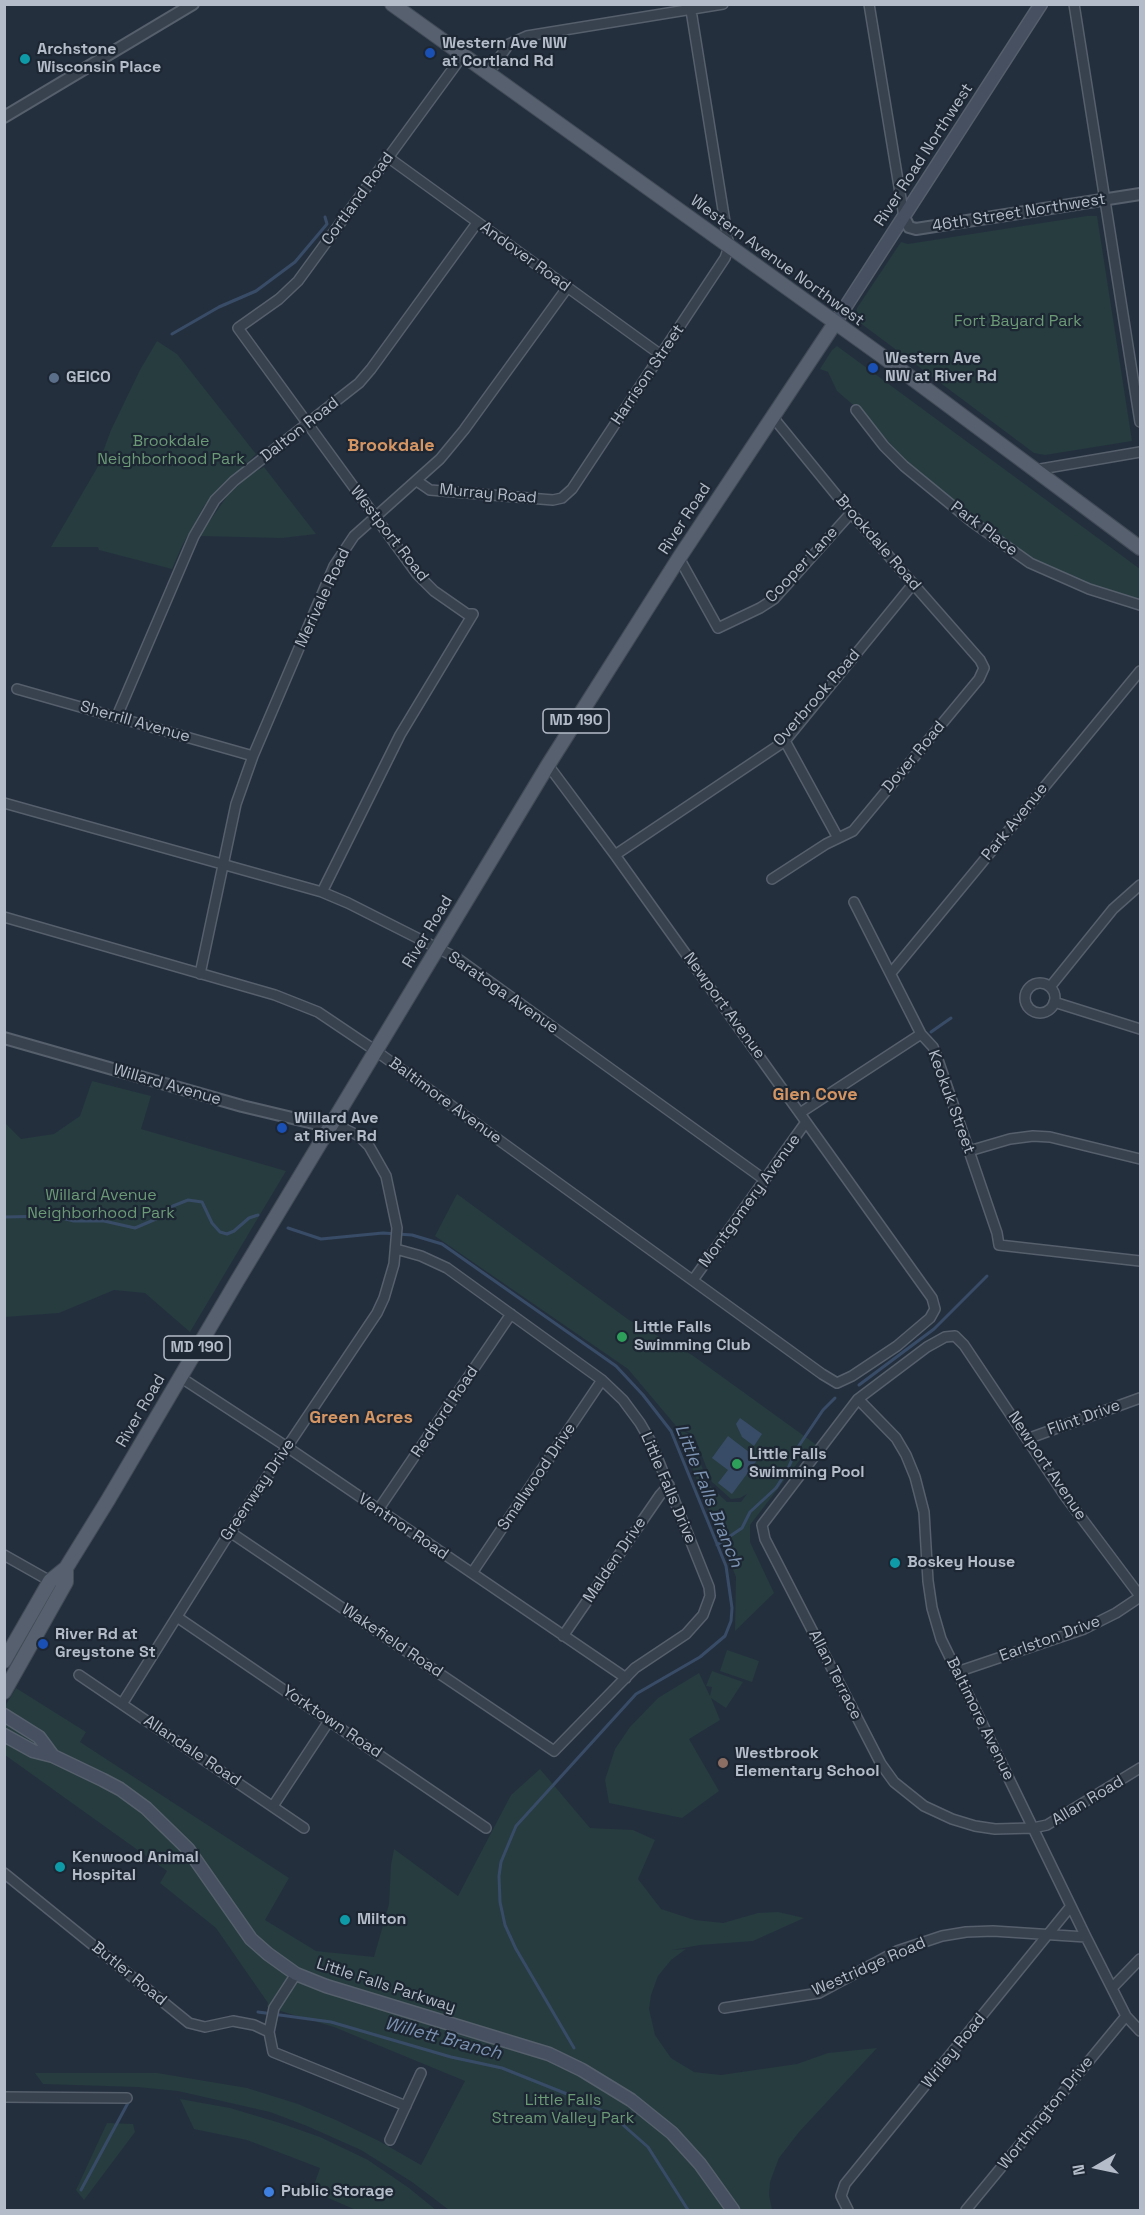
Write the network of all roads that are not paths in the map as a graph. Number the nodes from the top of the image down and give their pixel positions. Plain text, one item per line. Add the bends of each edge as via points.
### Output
1 (193, 4) edge
2 (392, 4) edge
3 (723, 4) edge
4 (869, 4) edge
5 (1041, 4) edge
6 (1074, 4) edge
7 (691, 7) edge
8 (463, 56) junction
9 (488, 74) junction
10 (4, 117) edge
11 (389, 158) junction
12 (1140, 194) edge
13 (1105, 199) junction
14 (904, 217) junction
15 (477, 223) junction
16 (729, 248) junction
17 (567, 288) junction
18 (835, 323) junction
19 (238, 328) joint
20 (661, 355) junction
21 (856, 410) dead end
22 (772, 416) junction
23 (1140, 422) edge
24 (307, 424) junction
25 (1140, 452) edge
26 (1035, 470) junction
27 (417, 481) junction
28 (562, 498) joint
29 (850, 513) junction
30 (374, 517) junction
31 (1140, 548) edge
32 (680, 558) junction
33 (913, 584) junction
34 (1140, 605) edge
35 (984, 668) joint
36 (1140, 671) edge
37 (16, 689) dead end
38 (117, 716) junction
39 (785, 741) junction
40 (253, 756) junction
41 (548, 765) junction
42 (4, 803) edge
43 (838, 838) junction
44 (615, 855) junction
45 (222, 864) junction
46 (772, 879) dead end
47 (1140, 885) edge
48 (322, 892) junction
49 (854, 902) dead end
50 (4, 917) edge
51 (438, 949) junction
52 (891, 973) junction
53 (200, 974) junction
54 (1050, 987) junction
55 (1054, 1002) junction
56 (1140, 1029) edge
57 (921, 1034) junction
58 (4, 1038) edge
59 (376, 1051) junction
60 (800, 1113) junction
61 (806, 1122) junction
62 (330, 1127) junction
63 (969, 1151) junction
64 (1140, 1159) edge
65 (765, 1180) junction
66 (396, 1245) junction
67 (1140, 1261) edge
68 (693, 1280) junction
69 (511, 1314) junction
70 (180, 1377) junction
71 (602, 1380) junction
72 (837, 1383) joint
73 (1140, 1398) edge
74 (858, 1399) junction
75 (1027, 1439) junction
76 (286, 1447) junction
77 (669, 1485) junction
78 (378, 1510) junction
79 (230, 1532) junction
80 (4, 1555) edge
81 (66, 1568) junction
82 (472, 1573) junction
83 (50, 1581) junction
84 (1140, 1596) edge
85 (177, 1617) junction
86 (36, 1636) junction
87 (563, 1636) junction
88 (6, 1658) edge
89 (957, 1672) junction
90 (79, 1675) dead end
91 (626, 1678) junction
92 (4, 1692) edge
93 (122, 1704) junction
94 (4, 1715) edge
95 (329, 1721) junction
96 (4, 1735) edge
97 (554, 1751) joint
98 (53, 1756) junction
99 (1140, 1768) edge
100 (273, 1806) junction
101 (304, 1828) dead end
102 (486, 1828) dead end
103 (1033, 1828) junction
104 (4, 1873) edge
105 (1071, 1906) junction
106 (1046, 1936) junction
107 (1086, 1937) junction
108 (1140, 1959) edge
109 (296, 1974) junction
110 (1112, 1988) junction
111 (724, 2008) dead end
112 (1126, 2016) junction
113 (1140, 2031) edge
114 (269, 2032) junction
115 (421, 2073) dead end
116 (4, 2097) edge
117 (127, 2098) dead end
118 (406, 2106) junction
119 (390, 2140) dead end
120 (733, 2211) edge
121 (848, 2211) edge
122 (966, 2211) edge

1 - 10 street
2 - 8 main road, Western Avenue Northwest
3 - 7 street
4 - 14 street
5 - 14 main road, River Road Northwest
6 - 13 street
7 - 9 street via 522,37 509,44
7 - 16 street
8 - 9 main road, Western Avenue Northwest
8 - 11 street, Cortland Road
9 - 16 main road, Western Avenue Northwest
11 - 15 street, Andover Road
11 - 19 street, Cortland Road via 298,281
12 - 13 street, 46th Street Northwest
13 - 14 street, 46th Street Northwest via 916,229 909,227
13 - 23 street
14 - 18 main road, River Road Northwest
15 - 17 street, Andover Road
15 - 24 street, Dalton Road via 371,369
16 - 18 main road, Western Avenue Northwest
16 - 20 street, Harrison Street
17 - 20 street, Andover Road
17 - 27 street, Merivale Road via 464,430
18 - 22 main road, River Road / MD 190
18 - 26 main road, Western Avenue Northwest
19 - 24 street, Westport Road
20 - 28 street, Harrison Street via 572,489
21 - 34 street, Park Place via 903,466 1030,563 1089,590
22 - 29 street, Brookdale Road
22 - 32 main road, River Road / MD 190
24 - 30 street, Westport Road
24 - 38 street, Dalton Road via 234,482 206,513
25 - 26 street
26 - 31 main road, Western Avenue Northwest
27 - 28 street, Murray Road via 430,490
27 - 30 street, Merivale Road
29 - 32 street, Cooper Lane via 774,598 718,628
29 - 33 street, Brookdale Road
30 - 40 street, Merivale Road via 354,536 334,566
30 - 48 street, Westport Road via 434,591 467,614 473,614 400,735
32 - 41 main road, River Road / MD 190
33 - 35 street, Brookdale Road
33 - 39 street, Overbrook Road
35 - 43 street, Dover Road via 853,831
36 - 52 street, Park Avenue
37 - 38 street, Sherrill Avenue
38 - 40 street, Sherrill Avenue
39 - 43 street
39 - 44 street, Overbrook Road
40 - 45 street, Merivale Road via 236,804
41 - 44 street, Newport Avenue
41 - 51 main road, River Road / MD 190
42 - 45 street, Saratoga Avenue
43 - 46 street, Dover Road
44 - 60 street, Newport Avenue
45 - 48 street, Saratoga Avenue
45 - 53 street, Merivale Road
47 - 54 street via 1113,909
48 - 51 street, Saratoga Avenue
49 - 52 street, Keokuk Street
50 - 53 street, Baltimore Avenue
51 - 59 main road, River Road / MD 190
51 - 65 street, Saratoga Avenue via 457,958
52 - 57 street, Keokuk Street
53 - 59 street, Baltimore Avenue via 275,995 318,1012
54 - 55 street
54 - 55 street via 1041,983 1031,986 1026,1001 1030,1009 1039,1013 1049,1010
55 - 56 street
57 - 60 street, Montgomery Avenue
57 - 63 street, Keokuk Street via 933,1047
58 - 62 street, Willard Avenue
59 - 62 main road, River Road / MD 190
59 - 68 street, Baltimore Avenue
60 - 61 street, Newport Avenue
61 - 65 street, Montgomery Avenue
61 - 72 street, Newport Avenue via 932,1298 935,1309 897,1346
62 - 66 street, Greenway Drive via 359,1136 373,1151 386,1176 397,1228
62 - 70 main road, River Road / MD 190
63 - 64 street via 1033,1136
63 - 67 street, Keokuk Street via 999,1245
65 - 68 street, Montgomery Avenue
66 - 69 street, Little Falls Drive via 447,1268
66 - 76 street, Greenway Drive via 390,1279 377,1313
68 - 72 street, Baltimore Avenue
69 - 71 street, Little Falls Drive
69 - 78 street, Redford Road
70 - 76 street, Ventnor Road
70 - 81 main road, River Road / MD 190
71 - 77 street, Little Falls Drive via 640,1423
71 - 82 street, Smallwood Drive
73 - 75 street, Flint Drive
74 - 75 street, Newport Avenue via 927,1347 955,1336
74 - 89 street, Baltimore Avenue via 896,1438 915,1477 924,1512 932,1608
74 - 103 street, Allan Terrace via 762,1525 765,1539 880,1764 894,1782 924,1806 952,1819 995,1829
75 - 84 street, Newport Avenue
76 - 78 street, Ventnor Road
76 - 79 street, Greenway Drive
77 - 87 street, Malden Drive
77 - 91 street, Little Falls Drive via 710,1596 702,1615 686,1634
78 - 82 street, Ventnor Road
79 - 85 street, Greenway Drive
79 - 97 street, Wakefield Road
80 - 83 street
81 - 83 main road, River Road / MD 190
81 - 86 main road, River Road / MD 190 via 66,1582
82 - 87 street, Ventnor Road
83 - 86 main road via 55,1592 38,1622
83 - 88 main road, River Road / MD 190
84 - 89 street, Earlston Drive via 1084,1629
85 - 93 street, Greenway Drive
85 - 95 street, Yorktown Road
86 - 92 main road, River Road / MD 190
87 - 91 street, Ventnor Road
89 - 103 street, Baltimore Avenue
90 - 93 street, Allandale Road
91 - 97 street, Little Falls Drive
93 - 100 street, Allandale Road
94 - 98 main road, Little Falls Parkway via 39,1737
95 - 100 street
95 - 102 street, Yorktown Road
96 - 98 main road, Little Falls Parkway via 33,1751
98 - 109 main road, Little Falls Parkway via 120,1789 153,1815 188,1849 251,1939
99 - 103 street, Allan Road via 1047,1825
100 - 101 street, Allandale Road
103 - 105 street, Baltimore Avenue
104 - 114 street, Butler Road via 189,2023 205,2027 233,2021
105 - 106 street, Wriley Road
105 - 107 street, Baltimore Avenue
106 - 107 street, Westridge Road
106 - 111 street, Westridge Road via 993,1931 942,1936 897,1950 819,1992
106 - 121 street, Wriley Road via 845,2184 841,2196
107 - 110 street, Baltimore Avenue
108 - 110 street
109 - 114 street via 274,2008
109 - 120 main road, Little Falls Parkway via 549,2054 582,2070 631,2100 672,2133
110 - 112 street, Baltimore Avenue
112 - 113 street, Baltimore Avenue
112 - 122 street, Worthington Drive
114 - 118 street via 270,2048 278,2056
115 - 118 street
116 - 117 street
118 - 119 street

